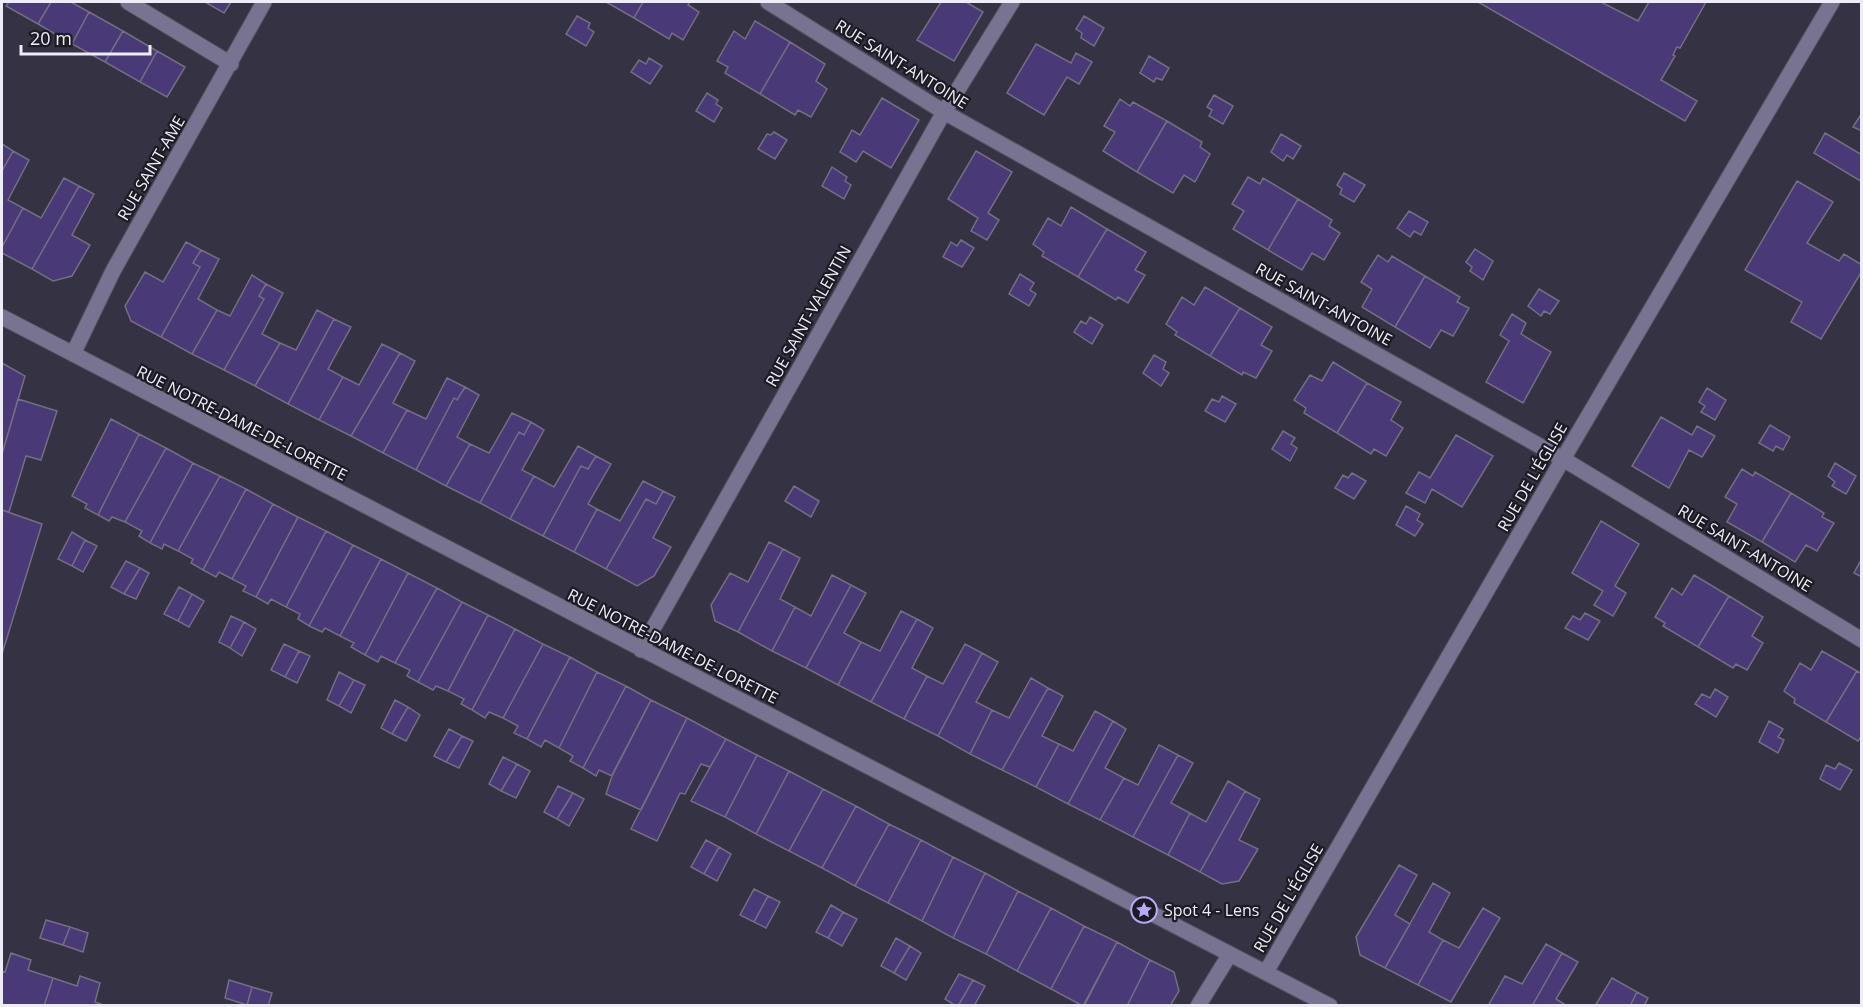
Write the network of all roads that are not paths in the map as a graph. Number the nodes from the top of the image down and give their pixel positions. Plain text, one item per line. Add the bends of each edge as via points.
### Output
1 (128, 2) edge
2 (264, 2) edge
3 (768, 2) edge
4 (1012, 2) edge
5 (1832, 2) edge
6 (231, 64) junction
7 (944, 112) junction
8 (2, 317) edge
9 (73, 354) junction
10 (1563, 459) junction
11 (1862, 640) edge
12 (641, 650) junction
13 (1230, 954) junction
14 (1266, 972) junction
15 (1198, 1005) edge
16 (1330, 1005) edge

1 - 6 street
2 - 6 street, RUE SAINT-AME
3 - 7 street, RUE SAINT-ANTOINE
4 - 7 street, RUE SAINT-VALENTIN
5 - 10 street, RUE DE L'ÉGLISE
6 - 9 street, RUE SAINT-AME via 113,271
7 - 10 street, RUE SAINT-ANTOINE
7 - 12 street, RUE SAINT-VALENTIN
8 - 9 street, RUE NOTRE-DAME-DE-LORETTE
9 - 12 street, RUE NOTRE-DAME-DE-LORETTE
10 - 11 street, RUE SAINT-ANTOINE
10 - 14 street, RUE DE L'ÉGLISE
12 - 13 street, RUE NOTRE-DAME-DE-LORETTE
13 - 14 street, RUE NOTRE-DAME-DE-LORETTE
13 - 15 street
14 - 16 street, RUE NOTRE-DAME-DE-LORETTE

